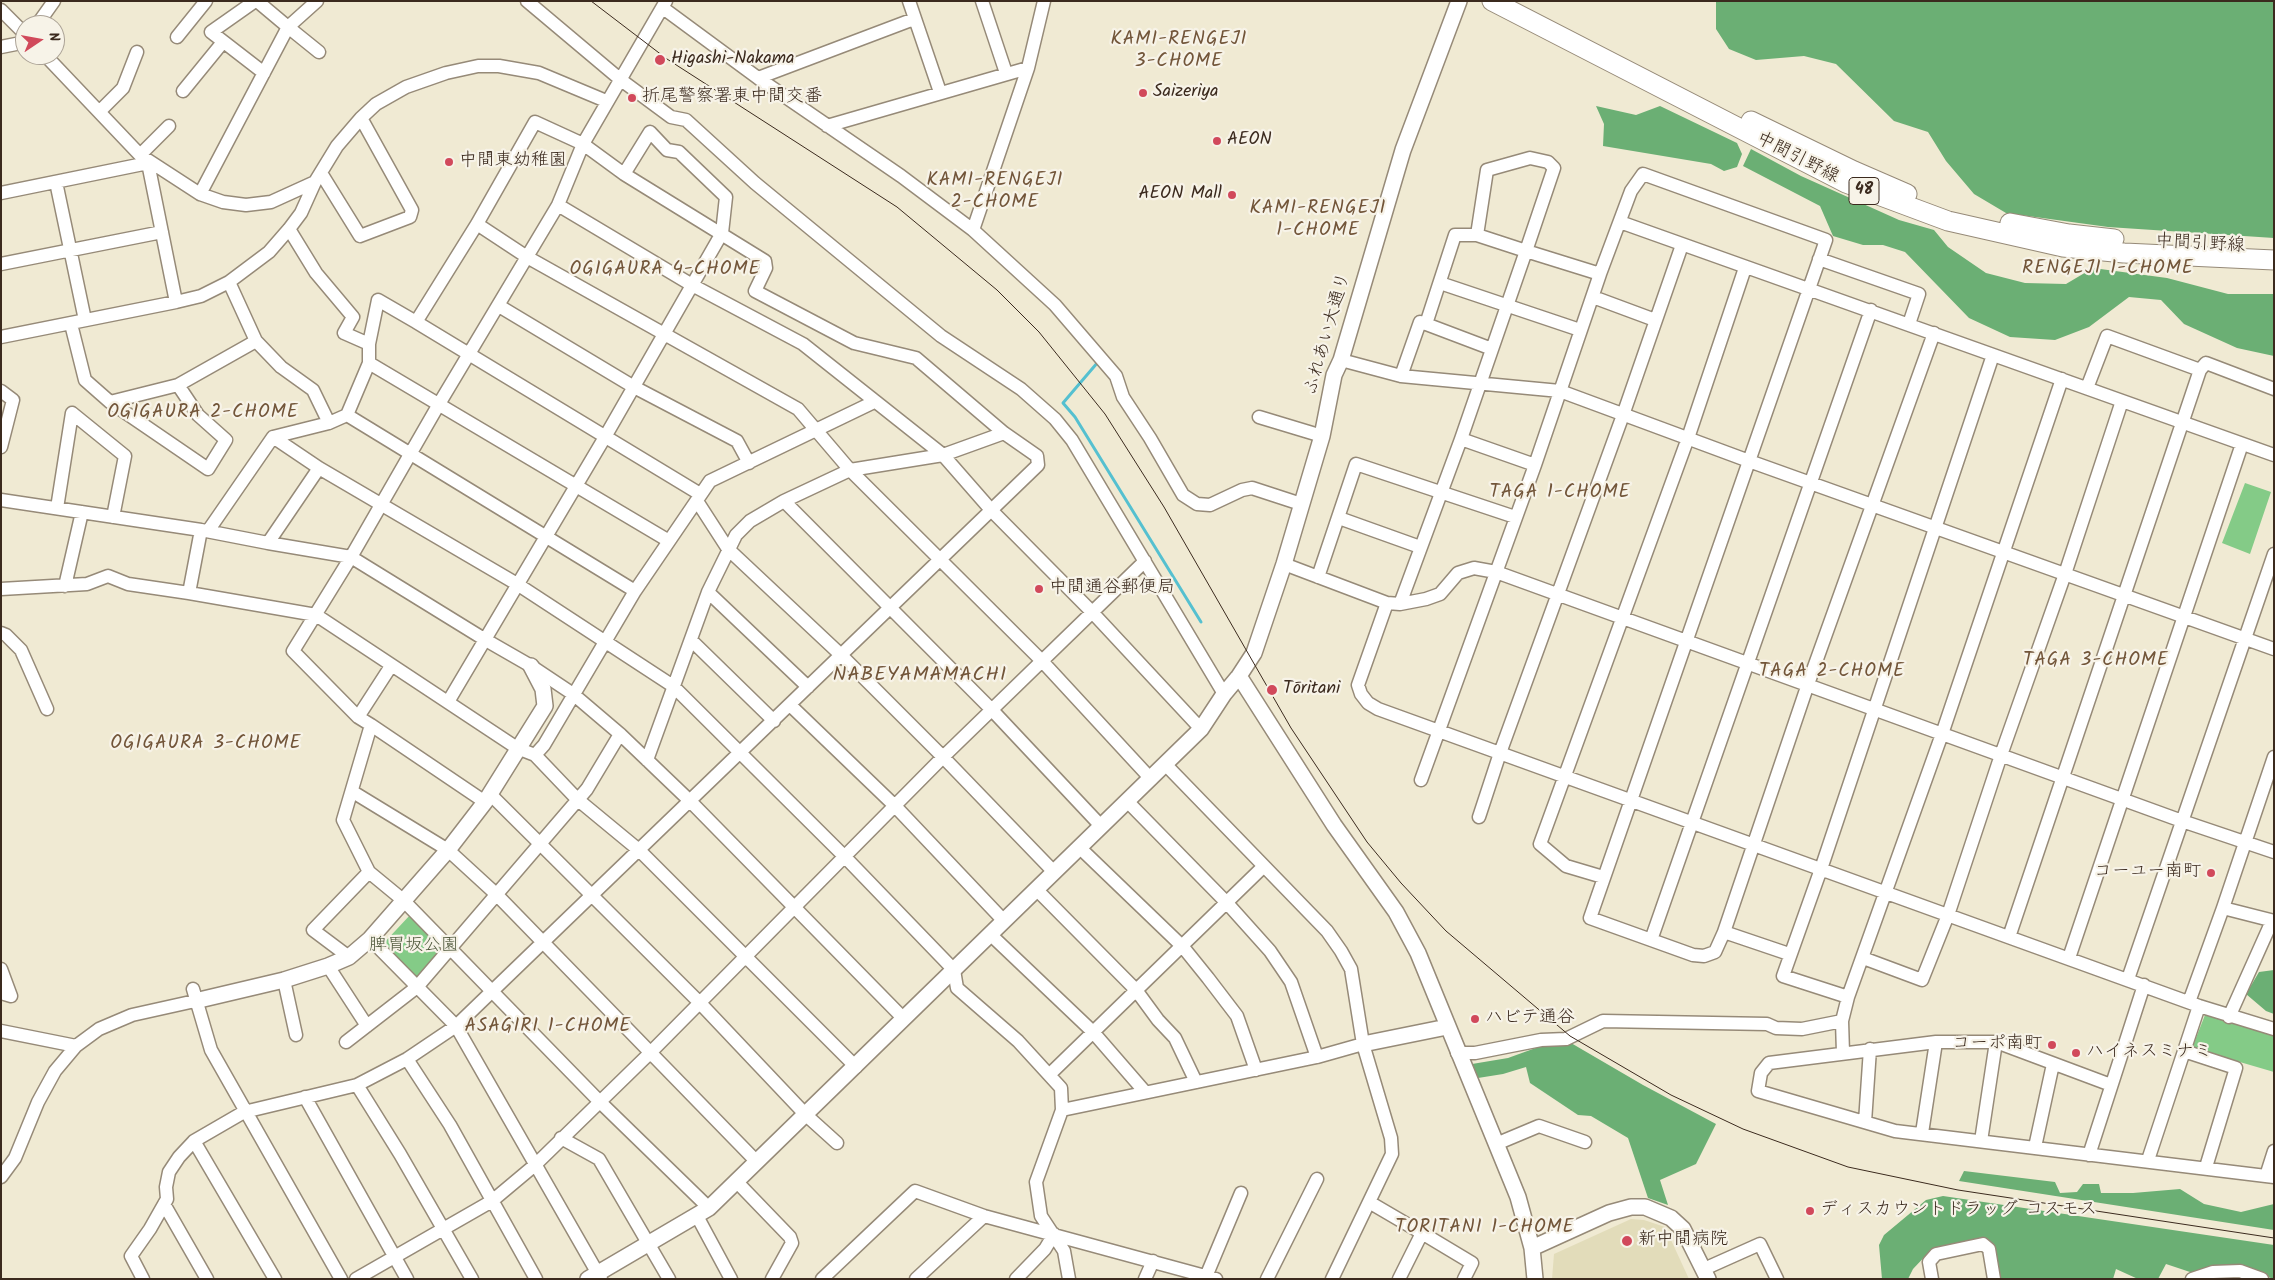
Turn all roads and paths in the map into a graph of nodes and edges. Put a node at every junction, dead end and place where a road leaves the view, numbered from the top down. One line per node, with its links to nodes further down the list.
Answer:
1 (54, 1): 14 (street)
2 (206, 1): 18 (street)
3 (256, 1): 17 (street); 19 (street)
4 (317, 1): 17 (street)
5 (527, 1): 29 (street)
6 (909, 1): 15 (street)
7 (982, 1): 27 (street)
8 (1044, 1): 25 (street)
9 (1459, 1): 86 (street, ふれあい大通り)
10 (1492, 1): 58 (main road, 中間引野線 / 48)
11 (1518, 1): 53 (main road, 中間引野線 / 48)
12 (664, 5): 28 (street); 29 (street)
13 (1, 10): 16 (street)
14 (44, 15)
15 (914, 19): 28 (street); 31 (street)
16 (15, 24)
17 (288, 27): 23 (street); 26 (street)
18 (177, 37)
19 (223, 42): 26 (street); 30 (street)
20 (15, 45): 21 (street)
21 (1, 48)
22 (137, 52): 33 (street)
23 (319, 52)
24 (54, 65): 33 (street)
25 (1028, 68): 27 (street); 48 (street)
26 (264, 73): 43 (street)
27 (1006, 73): 31 (street)
28 (758, 78): 36 (street)
29 (621, 80): 32 (street); 150 (street)
30 (183, 91)
31 (940, 92): 36 (street)
32 (606, 101): 34 (street); 37 (street)
33 (99, 112): 38 (street)
34 (361, 118): 40 (street); 40 (street)
35 (169, 126): 38 (street)
36 (827, 126): 48 (street)
37 (583, 144): 39 (street); 44 (street); 46 (street)
38 (144, 159): 41 (street); 43 (street); 49 (street)
39 (624, 174): 50 (street); 50 (street)
40 (318, 177): 43 (street); 47 (street)
41 (56, 182): 42 (street); 54 (street)
42 (1, 193)
43 (200, 194)
44 (558, 204): 56 (street); 64 (street)
45 (1620, 222): 52 (street); 57 (street); 61 (street)
46 (477, 224): 56 (street); 73 (street)
47 (289, 229): 62 (street); 82 (street)
48 (973, 230): 131 (street)
49 (162, 232): 54 (street); 67 (street)
50 (722, 233): 64 (street); 108 (street)
51 (1477, 235): 55 (street); 55 (street); 63 (street)
52 (1682, 245): 60 (street); 72 (street)
53 (2274, 248)
54 (69, 251): 59 (street); 71 (street)
55 (1526, 251): 61 (street); 68 (street)
56 (527, 256): 69 (street); 79 (street)
57 (1819, 259): 65 (street); 76 (street)
58 (2274, 260)
59 (1, 264)
60 (1745, 268): 65 (street); 112 (street)
61 (1600, 274): 66 (street)
62 (229, 282): 67 (street); 81 (street)
63 (1440, 283): 68 (street); 75 (street)
64 (692, 285): 79 (street); 100 (street)
65 (1810, 289): 70 (street); 119 (street)
66 (1593, 297): 72 (street); 77 (street)
67 (176, 302): 71 (street)
68 (1507, 305): 77 (street); 83 (street)
69 (499, 306): 84 (street); 93 (street)
70 (1871, 310): 76 (street); 124 (street)
71 (84, 320): 74 (street)
72 (1655, 320): 103 (street)
73 (416, 322): 82 (street); 84 (street)
74 (71, 324): 80 (street); 99 (street)
75 (1426, 324): 83 (street); 89 (street)
76 (1909, 324): 78 (street)
77 (1580, 330): 97 (street)
78 (1934, 333): 85 (street); 132 (street)
79 (664, 335): 93 (street); 107 (street)
80 (1, 337)
81 (256, 341): 92 (street); 105 (street)
82 (369, 344): 87 (street)
83 (1492, 349): 91 (street)
84 (469, 354): 101 (street); 111 (street)
85 (1993, 355): 90 (street); 139 (street)
86 (1341, 360): 89 (street); 109 (street, ふれあい大通り)
87 (368, 363): 101 (street); 102 (street)
88 (2200, 370): 94 (street); 95 (street); 106 (street)
89 (1401, 376): 91 (street)
90 (2062, 379): 94 (street); 146 (street)
91 (1480, 384): 97 (street); 113 (street)
92 (178, 386): 99 (street); 99 (street)
93 (634, 387): 111 (street); 120 (street)
94 (2087, 388): 98 (street)
95 (2274, 389)
96 (1, 391): 115 (street)
97 (1560, 391): 103 (street); 121 (street)
98 (2122, 401): 106 (street); 153 (street)
99 (110, 402)
100 (874, 402): 107 (street); 118 (street)
101 (439, 404): 116 (street); 125 (street)
102 (347, 415): 105 (street); 116 (street)
103 (1623, 415): 112 (street); 161 (street)
104 (1259, 417): 109 (street)
105 (329, 423): 110 (street)
106 (2184, 423): 114 (street); 162 (street)
107 (814, 431): 120 (street); 123 (street)
108 (1004, 433): 118 (street); 134 (street)
109 (1322, 436): 131 (street, ふれあい大通り)
110 (273, 437): 122 (street); 140 (street)
111 (605, 437): 125 (street); 127 (street)
112 (1688, 438): 119 (street); 167 (street)
113 (1462, 439): 121 (street); 126 (street)
114 (2242, 444): 117 (street); 168 (street)
115 (1, 447)
116 (411, 454): 130 (street); 141 (street)
117 (2274, 455)
118 (942, 456): 123 (street); 134 (street)
119 (1749, 462): 124 (street); 174 (street)
120 (748, 463): 127 (street)
121 (1536, 465): 137 (street)
122 (319, 468): 130 (street); 143 (street)
123 (850, 470): 129 (street); 149 (street)
124 (1812, 484): 132 (street); 178 (street)
125 (576, 485): 141 (street); 142 (street)
126 (1441, 491): 137 (street); 138 (street); 144 (street)
127 (698, 498): 142 (street); 145 (street)
128 (1, 500): 133 (street)
129 (784, 501): 145 (street); 164 (street)
130 (382, 503): 148 (street); 155 (street)
131 (1301, 504): 151 (street, ふれあい大通り)
132 (1872, 504): 139 (street); 182 (street)
133 (57, 508): 135 (street); 136 (street)
134 (992, 511): 149 (street); 165 (street)
135 (82, 512): 136 (street); 156 (street)
136 (113, 517): 140 (street)
137 (1515, 517): 152 (street)
138 (1339, 518): 144 (street); 154 (street)
139 (1936, 528): 146 (street); 189 (street)
140 (204, 530): 143 (street); 160 (street)
141 (546, 535): 155 (street); 158 (street)
142 (668, 541): 158 (street)
143 (268, 543): 148 (street)
144 (1420, 547): 163 (street)
145 (728, 549): 159 (street); 176 (street)
146 (2004, 553): 153 (street); 198 (street)
147 (2274, 554): 172 (street)
148 (351, 557): 166 (street); 170 (street)
149 (941, 559): 164 (street); 177 (street)
150 (1145, 561): 165 (street); 186 (street)
151 (1284, 564): 154 (street); 181 (street, ふれあい大通り)
152 (1496, 572): 161 (street); 163 (street); 196 (street)
153 (2065, 574): 162 (street); 203 (street)
154 (1318, 577): 163 (street)
155 (517, 584): 170 (street); 171 (street)
156 (65, 586): 157 (street); 160 (street)
157 (1, 589)
158 (635, 591): 171 (street)
159 (708, 592): 173 (street); 184 (street)
160 (189, 593): 166 (street)
161 (1558, 594): 167 (street); 201 (street)
162 (2124, 596): 168 (street); 208 (street)
163 (1394, 604): 196 (street)
164 (891, 607): 176 (street); 191 (street)
165 (1092, 612): 177 (street); 195 (street)
166 (316, 615): 179 (street); 192 (street)
167 (1623, 617): 174 (street); 209 (street)
168 (2184, 618): 172 (street); 214 (street)
169 (1, 633): 190 (street)
170 (484, 639): 180 (street); 187 (street)
171 (605, 639): 183 (street); 185 (street)
172 (2244, 639): 175 (street); 221 (street)
173 (691, 640): 183 (street); 193 (street)
174 (1687, 640): 178 (street); 217 (street)
175 (2274, 649)
176 (841, 655): 184 (street); 205 (street)
177 (1042, 661): 191 (street); 210 (street)
178 (1747, 662): 182 (street); 222 (street)
179 (391, 666): 187 (street); 192 (street)
180 (531, 666): 185 (street); 199 (street)
181 (1239, 676): 186 (street, ふれあい大通り); 280 (street)
182 (1808, 684): 189 (street); 226 (street)
183 (673, 686): 200 (street); 206 (street)
184 (808, 687): 188 (street)
185 (573, 694): 197 (street); 202 (street)
186 (1224, 694): 195 (street, ふれあい大通り)
187 (448, 702): 199 (street)
188 (790, 705): 193 (street); 219 (street)
189 (1875, 708): 198 (street); 233 (street)
190 (47, 709)
191 (992, 710): 205 (street); 223 (street)
192 (358, 717): 194 (street)
193 (774, 720): 200 (street)
194 (371, 725): 212 (street); 213 (street)
195 (1201, 729): 207 (street, ふれあい大通り)
196 (1438, 730): 201 (street); 211 (street)
197 (620, 734): 206 (street); 215 (street)
198 (1942, 734): 203 (street); 238 (street)
199 (517, 748): 202 (street); 213 (street)
200 (740, 753): 218 (street); 231 (street)
201 (1500, 753): 209 (street); 220 (street)
202 (535, 755): 215 (street)
203 (2001, 755): 208 (street); 245 (street)
204 (2274, 756): 225 (street)
205 (943, 757): 219 (street); 235 (street)
206 (647, 760): 218 (street)
207 (1165, 764): 210 (street, ふれあい大通り); 232 (street)
208 (2062, 776): 214 (street); 250 (street)
209 (1565, 777): 217 (street); 236 (street)
210 (1151, 779): 216 (street, ふれあい大通り)
211 (1421, 780)
212 (353, 792): 228 (street); 234 (street)
213 (488, 798): 224 (street); 228 (street)
214 (2124, 798): 221 (street); 260 (street)
215 (577, 799): 224 (street); 229 (street)
216 (1127, 801): 223 (street, ふれあい大通り); 242 (street)
217 (1630, 801): 222 (street); 236 (street)
218 (691, 802): 229 (street); 243 (street)
219 (895, 806): 231 (street); 246 (street)
220 (1479, 817)
221 (2182, 821): 225 (street); 264 (street)
222 (1692, 824): 226 (street); 252 (street)
223 (1101, 826): 227 (street, ふれあい大通り)
224 (539, 842): 239 (street); 240 (street)
225 (2245, 842): 230 (street); 244 (street)
226 (1752, 846): 233 (street); 248 (street)
227 (1080, 847): 235 (street, ふれあい大通り); 254 (street)
228 (448, 850): 239 (street); 241 (street)
229 (640, 850): 240 (street); 257 (street)
230 (2274, 852)
231 (845, 857): 243 (street); 263 (street)
232 (1264, 866): 242 (street); 288 (street)
233 (1821, 869): 238 (street); 256 (street)
234 (369, 872): 241 (street); 258 (street)
235 (1054, 872): 237 (street, ふれあい大通り)
236 (1604, 877): 252 (street)
237 (1036, 890): 246 (street, ふれあい大通り); 268 (street)
238 (1886, 892): 245 (street); 259 (street)
239 (496, 894): 253 (street); 255 (street)
240 (592, 897): 253 (street); 273 (street)
241 (403, 900): 251 (street); 255 (street)
242 (1227, 902): 254 (street); 295 (street)
243 (794, 907): 257 (street); 276 (street)
244 (2223, 908): 247 (street); 274 (street)
245 (1948, 915): 250 (street); 259 (street)
246 (1004, 921): 249 (street, ふれあい大通り)
247 (2273, 921): 275 (street)
248 (1724, 932): 252 (street); 256 (street)
249 (991, 935): 263 (street, ふれあい大通り); 283 (street)
250 (2009, 938): 260 (street)
251 (370, 939): 258 (street); 267 (street)
252 (1651, 940)
253 (544, 944): 269 (street); 294 (street)
254 (1183, 947): 268 (street); 299 (street)
255 (450, 949): 267 (street); 269 (street)
256 (1789, 954): 272 (street)
257 (746, 955): 273 (street); 298 (street)
258 (349, 957): 261 (street)
259 (1863, 958): 272 (street)
260 (2069, 958): 264 (street)
261 (328, 966): 265 (street); 278 (street)
262 (1, 969): 270 (street)
263 (954, 970): 276 (street, ふれあい大通り); 300 (street)
264 (2128, 979): 266 (street)
265 (284, 980): 271 (street); 284 (street)
266 (2144, 985): 274 (street); 303 (street)
267 (417, 987): 278 (street); 279 (street)
268 (1136, 990): 283 (street); 301 (street)
269 (493, 992): 279 (street); 306 (street)
270 (1, 993)
271 (194, 995): 289 (street); 308 (street)
272 (1848, 997): 277 (street)
273 (699, 1002): 294 (street); 309 (street)
274 (2194, 1004): 275 (street); 291 (street)
275 (2229, 1017): 281 (street)
276 (904, 1019): 298 (street, ふれあい大通り)
277 (1842, 1021): 292 (street); 293 (street)
278 (367, 1026): 285 (street)
279 (456, 1026): 296 (street); 323 (street)
280 (1447, 1027): 288 (street); 292 (street)
281 (2274, 1029)
282 (1, 1031): 289 (street)
283 (1093, 1032): 300 (street); 304 (street)
284 (296, 1035)
285 (346, 1042)
286 (1936, 1042): 287 (street); 290 (street); 311 (street)
287 (1996, 1042): 297 (street); 314 (street)
288 (1363, 1044): 295 (street); 331 (street)
289 (76, 1046): 326 (street)
290 (1870, 1049): 293 (street); 310 (street)
291 (2184, 1051): 321 (street); 324 (street)
292 (1457, 1052): 317 (street)
293 (1843, 1052): 310 (street)
294 (650, 1053): 306 (street); 322 (street)
295 (1317, 1057): 299 (street)
296 (407, 1059): 302 (street); 330 (street)
297 (2053, 1064): 303 (street); 318 (street)
298 (856, 1067): 309 (street, ふれあい大通り)
299 (1256, 1070): 301 (street)
300 (1050, 1074): 307 (street)
301 (1196, 1082): 304 (street)
302 (357, 1085): 305 (street); 335 (street)
303 (2111, 1085): 320 (street)
304 (1145, 1092): 307 (street)
305 (305, 1097): 308 (street); 340 (street)
306 (600, 1102): 312 (street); 333 (street)
307 (1062, 1110): 337 (street)
308 (244, 1112): 313 (street); 348 (street)
309 (806, 1115): 316 (street); 322 (street, ふれあい大通り)
310 (1865, 1122): 311 (street)
311 (1922, 1133): 314 (street)
312 (561, 1138): 323 (street); 338 (street)
313 (194, 1141): 332 (street); 347 (street)
314 (1981, 1141): 318 (street)
315 (1585, 1142): 317 (street)
316 (837, 1143)
317 (1496, 1144): 339 (street)
318 (2035, 1147): 320 (street)
319 (2274, 1151): 325 (street)
320 (2089, 1155): 321 (street)
321 (2148, 1160): 324 (street)
322 (756, 1161): 328 (street, ふれあい大通り)
323 (535, 1165): 330 (street); 343 (street)
324 (2206, 1167): 325 (street)
325 (2270, 1176)
326 (1, 1177)
327 (1317, 1179): 361 (street)
328 (736, 1181): 333 (street, ふれあい大通り); 355 (street)
329 (1241, 1193): 344 (street)
330 (492, 1201): 335 (street); 352 (street)
331 (1369, 1202): 336 (street); 362 (street)
332 (164, 1204): 345 (street); 346 (street)
333 (703, 1212): 338 (street, ふれあい大通り); 354 (street)
334 (984, 1216): 337 (street); 356 (street); 357 (street)
335 (443, 1229): 340 (street); 351 (street)
336 (1422, 1233): 363 (street); 364 (street)
337 (1054, 1234): 341 (street); 358 (street); 359 (street)
338 (650, 1244): 343 (street, ふれあい大通り); 353 (street)
339 (1532, 1248): 342 (street); 365 (street)
340 (394, 1257): 349 (street); 350 (street)
341 (1153, 1261): 344 (street); 360 (street)
342 (1706, 1274): 366 (street)
343 (596, 1277)
344 (1209, 1278)
345 (143, 1279)
346 (207, 1279)
347 (275, 1279)
348 (341, 1279)
349 (356, 1279)
350 (407, 1279)
351 (472, 1279)
352 (536, 1279)
353 (669, 1279)
354 (731, 1279)
355 (772, 1279)
356 (822, 1279)
357 (916, 1279)
358 (1016, 1279)
359 (1069, 1279)
360 (1145, 1279)
361 (1267, 1279)
362 (1332, 1279)
363 (1399, 1279)
364 (1464, 1279)
365 (1535, 1279)
366 (1777, 1279)
367 (1932, 1279): 368 (street)
368 (1994, 1279)
369 (2192, 1279): 370 (street)
370 (2262, 1279)

